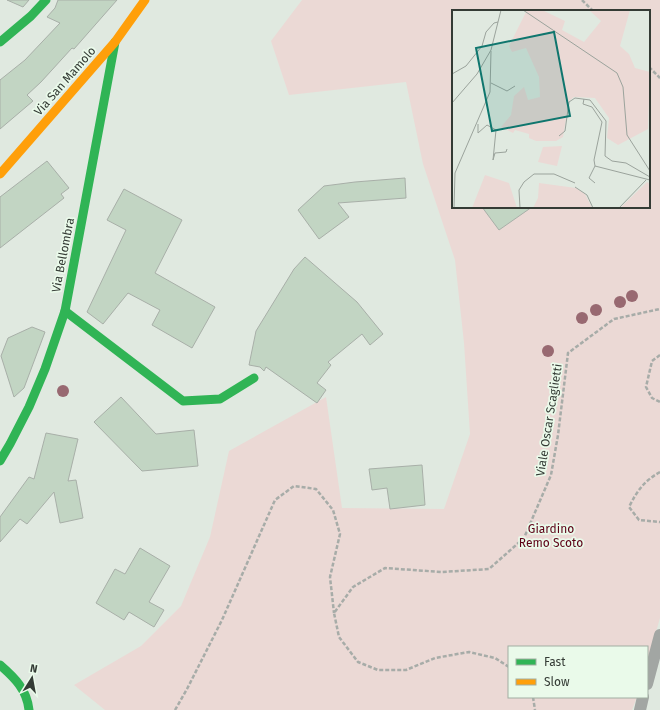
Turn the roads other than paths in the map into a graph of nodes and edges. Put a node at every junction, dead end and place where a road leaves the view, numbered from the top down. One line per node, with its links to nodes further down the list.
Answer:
1 (46, 0): 3 (street)
2 (145, 0): 4 (street, Via San Mamolo)
3 (0, 42)
4 (115, 42): 5 (street, Via San Mamolo); 6 (street, Via Bellombra)
5 (0, 174)
6 (64, 311): 7 (street); 8 (street, Via Bellombra)
7 (254, 378)
8 (0, 461)
9 (660, 635): 11 (lane)
10 (0, 664): 13 (street)
11 (648, 680)
12 (644, 698): 14 (lane)
13 (29, 710)
14 (640, 710)

